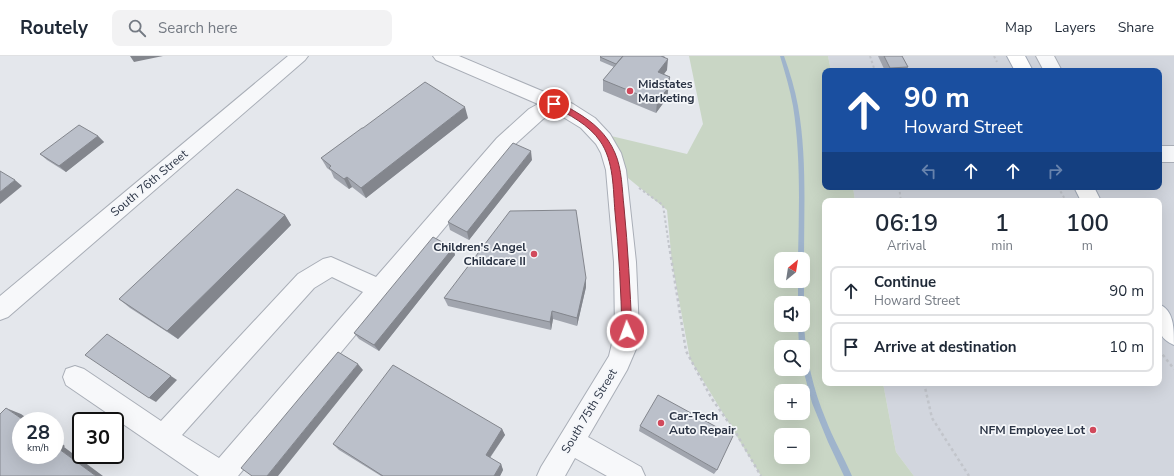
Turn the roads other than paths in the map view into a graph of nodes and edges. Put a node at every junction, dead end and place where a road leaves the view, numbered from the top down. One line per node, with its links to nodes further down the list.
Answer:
1 (299, 56): 11 (street, South 76th Street)
2 (442, 56): 7 (street, South 75th Street)
3 (1016, 56): 5 (main road)
4 (1045, 56): 6 (street)
5 (1022, 68)
6 (1051, 68)
7 (554, 104): 10 (street); 16 (street, South 75th Street)
8 (1162, 154): 9 (street)
9 (1174, 154)
10 (379, 289): 15 (street); 17 (street)
11 (0, 310)
12 (1162, 318): 13 (main road)
13 (1174, 334)
14 (75, 377): 15 (street)
15 (162, 437): 17 (street)
16 (571, 441): 18 (street, South 75th Street); 19 (street)
17 (221, 476)
18 (550, 476)
19 (632, 476)

